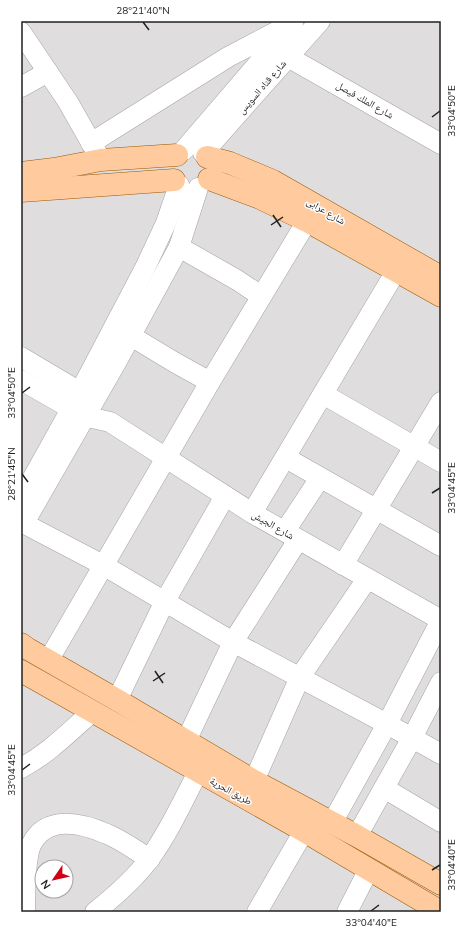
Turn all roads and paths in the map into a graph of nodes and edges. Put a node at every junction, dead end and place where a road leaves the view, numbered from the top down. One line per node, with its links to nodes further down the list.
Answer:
1 (320, 21): 4 (street, شارع قناه السويس)
2 (294, 22): 8 (street); 9 (street, شارع قناه السويس)
3 (21, 32): 5 (street)
4 (288, 57): 7 (street, شارع الملك فيصل); 9 (street, شارع قناه السويس)
5 (48, 72): 6 (street); 8 (street)
6 (21, 87)
7 (441, 144)
8 (96, 152): 9 (main road, شارع عرابى); 10 (main road, شارع عرابى)
9 (192, 154): 11 (main road); 11 (main road); 16 (main road, شارع عرابى)
10 (21, 173)
11 (190, 183): 12 (main road, شارع عرابى); 13 (main road, شارع عرابى); 14 (street); 25 (street)
12 (21, 191)
13 (307, 221): 15 (main road, شارع عرابى); 17 (street)
14 (179, 247): 17 (street); 19 (street)
15 (396, 271): 18 (main road, شارع عرابى); 23 (street)
16 (441, 277)
17 (261, 296): 22 (street)
18 (441, 296)
19 (131, 336): 22 (street); 25 (street)
20 (21, 356): 25 (street, شارع الجيش)
21 (21, 380): 25 (street, شارع الجيش)
22 (210, 382): 27 (street)
23 (323, 394): 26 (street); 28 (street)
24 (441, 402): 26 (street)
25 (82, 404): 27 (street, شارع الجيش); 32 (street); 35 (street)
26 (415, 446): 29 (street); 33 (street)
27 (166, 458): 31 (street, شارع الجيش); 38 (street)
28 (286, 458): 30 (street); 34 (street)
29 (441, 462)
30 (320, 478): 33 (street); 36 (street)
31 (225, 496): 34 (street, شارع الجيش); 41 (street)
32 (21, 498)
33 (377, 510): 37 (street); 39 (street)
34 (252, 513): 36 (street, شارع الجيش)
35 (22, 522): 38 (street)
36 (292, 535): 39 (street, شارع الجيش); 43 (street)
37 (441, 546)
38 (103, 565): 41 (street); 45 (street)
39 (343, 565): 40 (street, شارع الجيش)
40 (368, 579): 42 (street, شارع الجيش); 47 (street)
41 (165, 601): 43 (street); 49 (street)
42 (440, 616): 51 (street)
43 (233, 642): 47 (street); 53 (street)
44 (21, 644): 45 (main road, طريق الحرية)
45 (48, 660): 49 (main road, طريق الحرية)
46 (21, 671): 50 (main road, طريق الحرية)
47 (300, 677): 51 (street); 57 (street)
48 (441, 682): 52 (street)
49 (117, 700): 53 (main road, طريق الحرية)
50 (92, 712): 55 (street); 56 (main road, طريق الحرية)
51 (387, 724): 52 (street); 60 (street)
52 (412, 738): 54 (street); 58 (street)
53 (186, 741): 57 (main road, طريق الحرية)
54 (441, 754)
55 (21, 768)
56 (198, 772): 61 (main road, طريق الحرية); 63 (street)
57 (254, 781): 60 (main road, طريق الحرية)
58 (384, 788): 59 (street); 62 (street)
59 (441, 822)
60 (332, 823): 62 (main road, طريق الحرية)
61 (304, 831): 64 (main road, طريق الحرية); 68 (street)
62 (357, 836): 65 (main road, طريق الحرية)
63 (150, 859): 66 (street); 67 (street)
64 (369, 869): 69 (street); 70 (main road, طريق الحرية)
65 (441, 884)
66 (25, 912)
67 (95, 912)
68 (257, 912)
69 (346, 912)
70 (441, 912)

